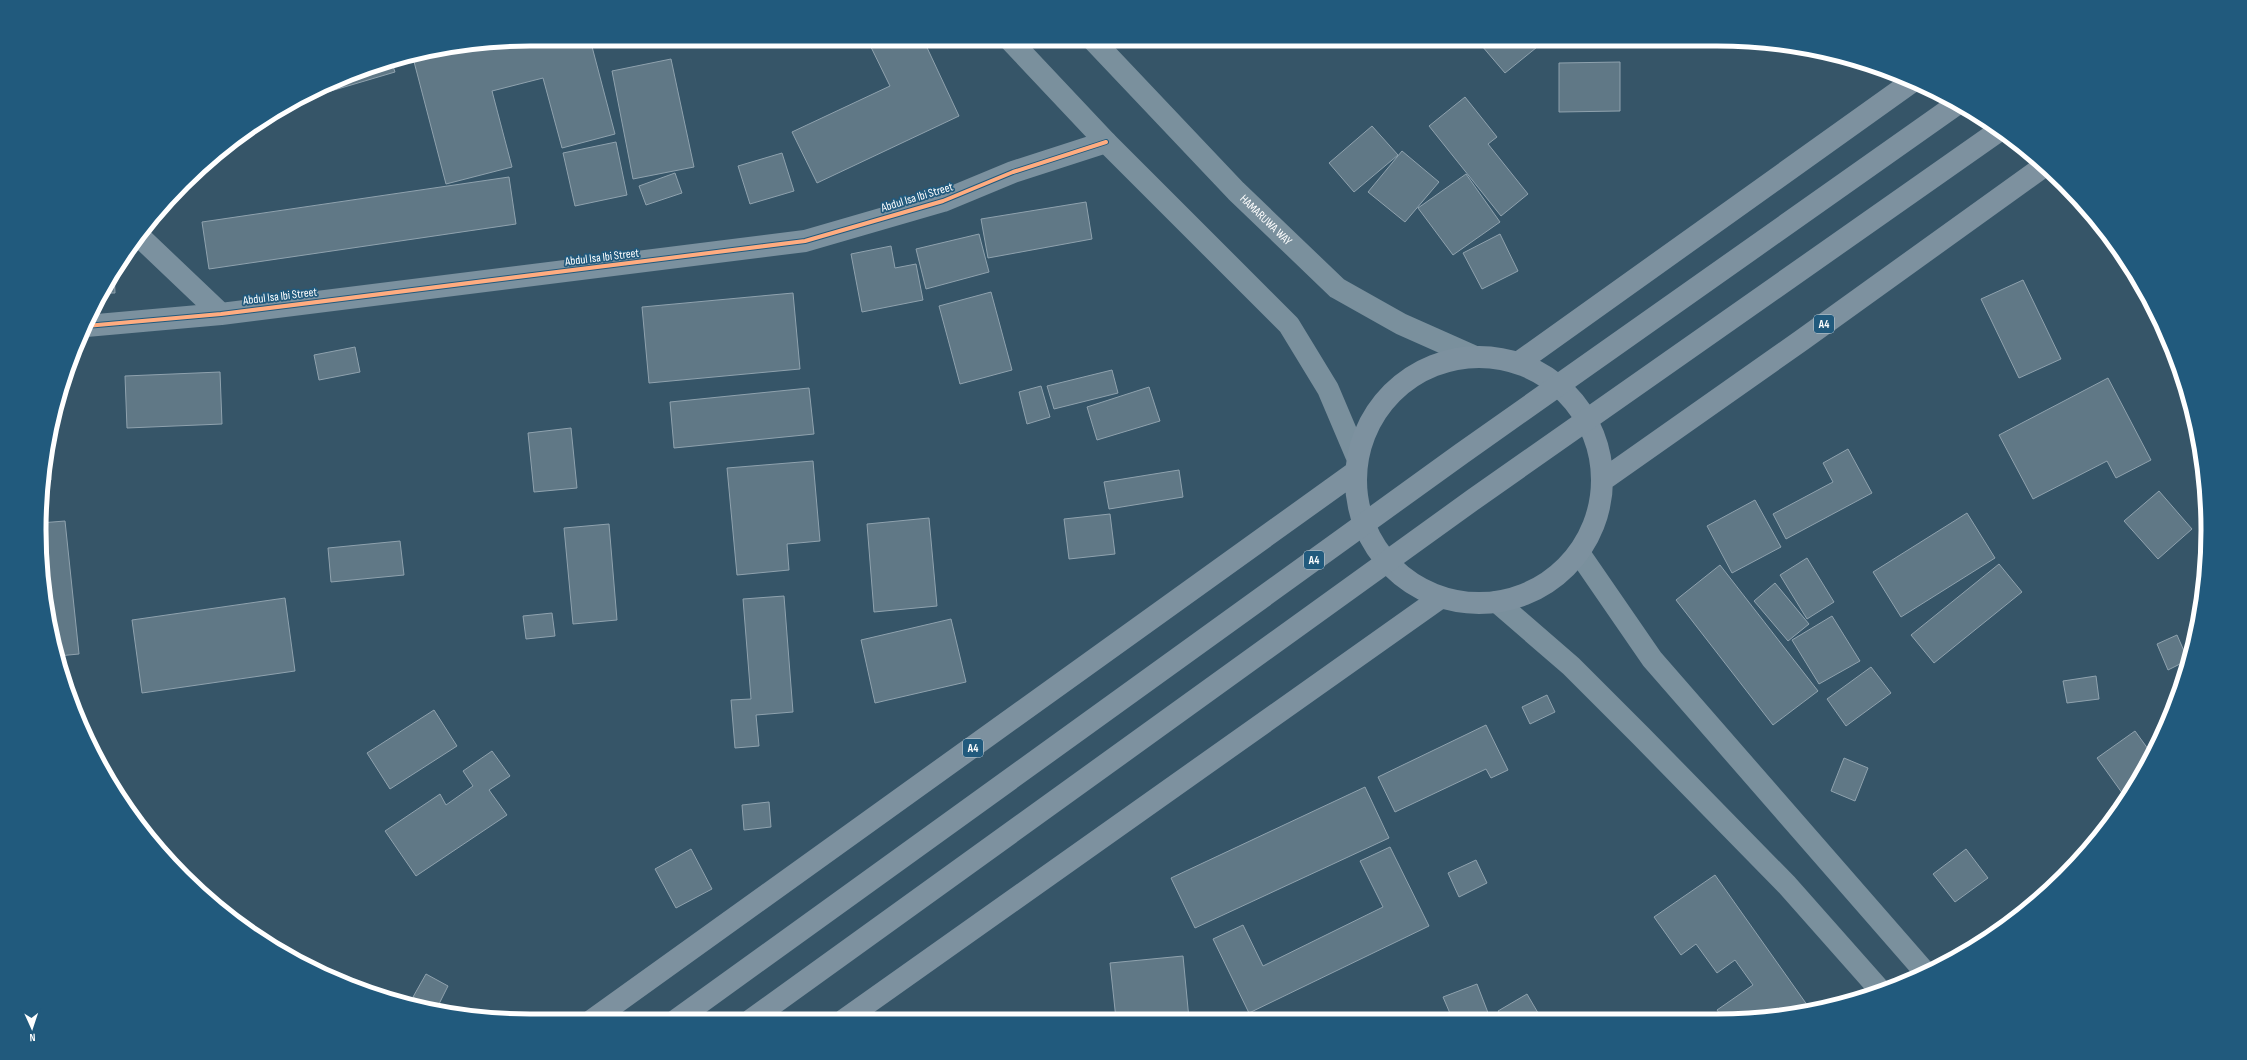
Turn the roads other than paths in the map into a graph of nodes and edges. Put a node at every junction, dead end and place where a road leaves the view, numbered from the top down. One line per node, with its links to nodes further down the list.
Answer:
1 (1016, 46): 6 (main road)
2 (1099, 46): 11 (main road, HAMARUWA WAY)
3 (1906, 85): 12 (highway)
4 (1952, 107): 21 (highway, A4, bridge)
5 (1994, 134): 22 (highway, bridge)
6 (1106, 142): 9 (street, Abdul Isa Ibi Street); 13 (main road)
7 (2039, 169): 14 (highway, A4)
8 (143, 240): 9 (street)
9 (221, 314): 10 (street, Abdul Isa Ibi Street)
10 (92, 325)
11 (1473, 356): 12 (highway); 13 (highway)
12 (1518, 362): 14 (highway)
13 (1355, 464): 16 (highway); 20 (highway, A4)
14 (1603, 480): 15 (highway)
15 (1579, 554): 17 (highway); 18 (main road)
16 (1440, 598): 17 (highway); 23 (highway)
17 (1497, 602): 19 (main road)
18 (1922, 968)
19 (1877, 987)
20 (601, 1014)
21 (683, 1014)
22 (759, 1014)
23 (852, 1014)

